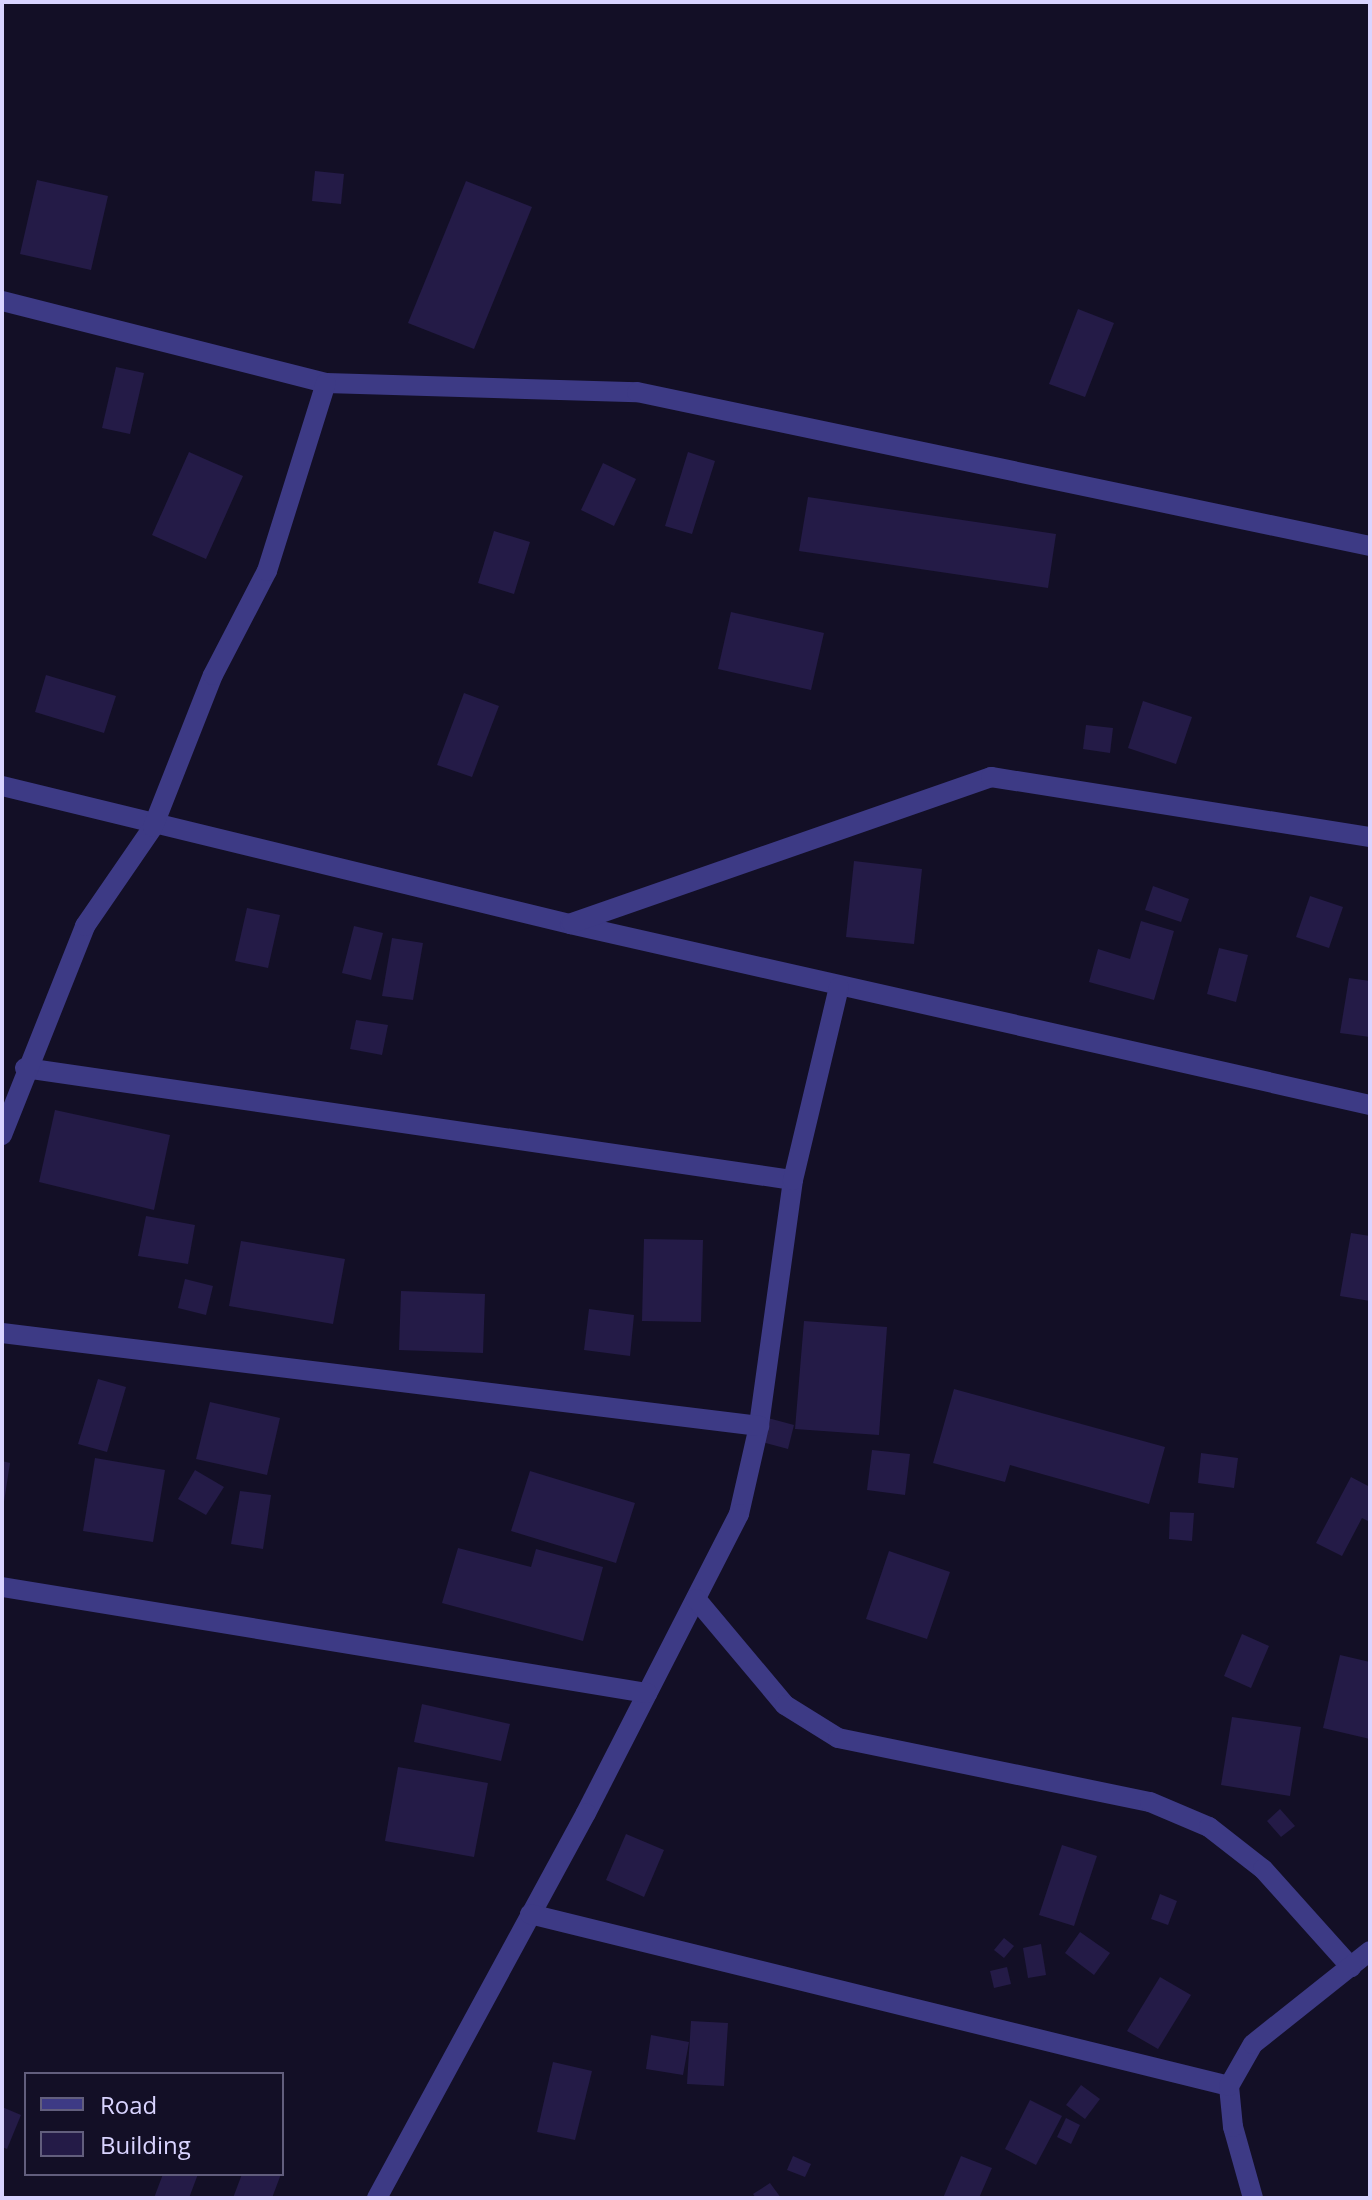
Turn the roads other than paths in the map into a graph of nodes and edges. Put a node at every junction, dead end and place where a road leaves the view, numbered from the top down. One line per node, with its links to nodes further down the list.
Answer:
1 (2, 301): 2 (street)
2 (326, 383): 3 (street); 5 (street)
3 (1370, 546)
4 (2, 786): 5 (street)
5 (153, 827): 7 (street); 9 (street)
6 (1370, 837): 7 (street)
7 (570, 924): 8 (street)
8 (839, 987): 10 (street); 12 (street)
9 (25, 1068): 11 (street); 12 (street)
10 (1370, 1105)
11 (2, 1135)
12 (793, 1180): 14 (street)
13 (2, 1333): 14 (street)
14 (759, 1426): 16 (street)
15 (2, 1587): 17 (street)
16 (696, 1599): 17 (street); 20 (street)
17 (647, 1693): 18 (street)
18 (530, 1914): 21 (street); 22 (street)
19 (1370, 1951): 20 (street)
20 (1351, 1967): 21 (street)
21 (1229, 2086): 23 (street)
22 (377, 2198)
23 (1253, 2198)

